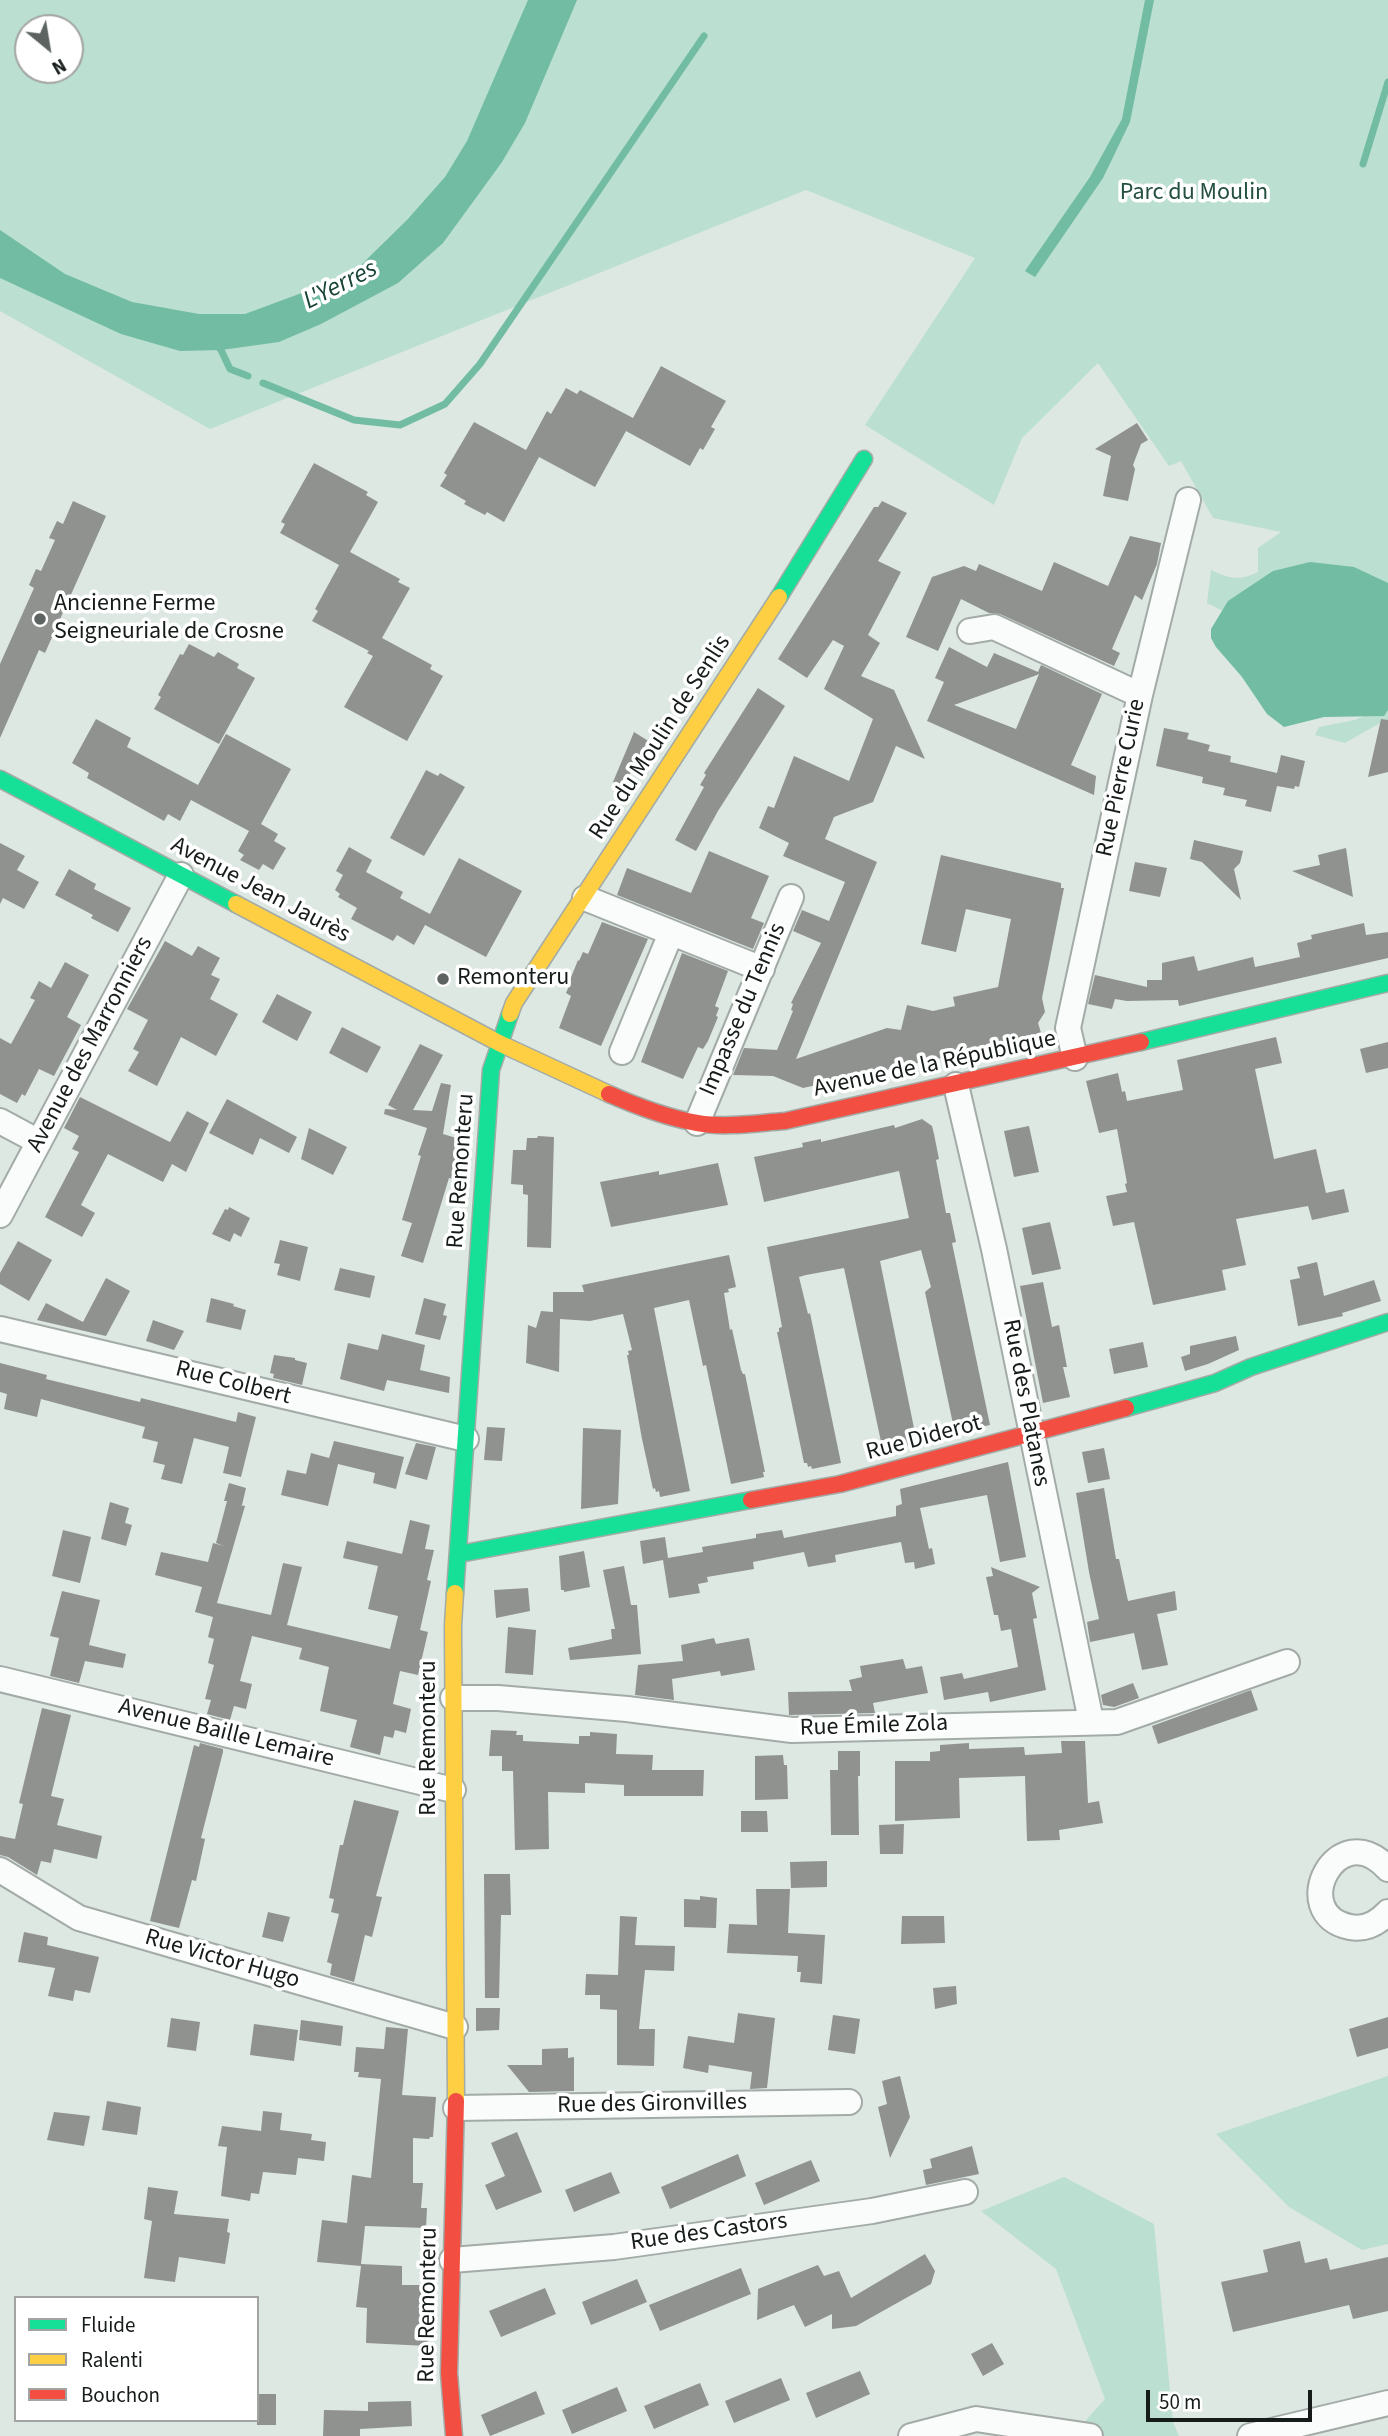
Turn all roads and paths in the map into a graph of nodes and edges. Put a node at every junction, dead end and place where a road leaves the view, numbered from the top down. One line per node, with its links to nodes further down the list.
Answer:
1 (864, 459): 8 (street, Rue du Moulin de Senlis)
2 (1188, 500): 4 (street, Rue Pierre Curie)
3 (970, 631): 4 (street)
4 (1140, 695): 14 (street, Rue Pierre Curie)
5 (0, 779): 6 (street, Avenue Jean Jaurès)
6 (181, 875): 12 (street, Avenue Jean Jaurès); 18 (street, Avenue des Marronniers)
7 (791, 897): 10 (street, Impasse du Tennis)
8 (585, 898): 9 (street); 12 (street, Rue du Moulin de Senlis)
9 (671, 933): 10 (street); 13 (street)
10 (762, 969): 17 (street, Impasse du Tennis)
11 (1388, 983): 14 (street, Avenue de la République)
12 (499, 1043): 17 (street, Avenue de la République); 23 (street, Rue Remonteru)
13 (622, 1052)
14 (1075, 1058): 15 (street, Avenue de la République)
15 (956, 1085): 17 (street, Avenue de la République); 22 (street, Rue des Platanes)
16 (0, 1121): 18 (street)
17 (697, 1123)
18 (39, 1142): 19 (street, Avenue des Marronniers)
19 (0, 1214)
20 (1388, 1322): 22 (street, Rue Diderot)
21 (0, 1329): 23 (street, Rue Colbert)
22 (1031, 1435): 24 (street, Rue Diderot); 28 (street, Rue des Platanes)
23 (466, 1439): 24 (street, Rue Remonteru)
24 (459, 1554): 27 (street, Rue Remonteru)
25 (1287, 1662): 28 (street, Rue Émile Zola)
26 (0, 1679): 29 (street, Avenue Baille Lemaire)
27 (453, 1698): 28 (street, Rue Émile Zola); 29 (street, Rue Remonteru)
28 (1091, 1721)
29 (453, 1790): 33 (street, Rue Remonteru)
30 (1385, 1860): 32 (street)
31 (0, 1870): 33 (street, Rue Victor Hugo)
32 (1388, 1912)
33 (455, 2027): 35 (street, Rue Remonteru)
34 (849, 2102): 35 (street, Rue des Gironvilles)
35 (456, 2108): 37 (street, Rue Remonteru)
36 (965, 2192): 37 (street, Rue des Castors)
37 (452, 2260): 39 (street, Rue Remonteru)
38 (1388, 2403): 42 (street)
39 (454, 2436)
40 (911, 2436): 41 (street)
41 (1090, 2436)
42 (1250, 2436)

